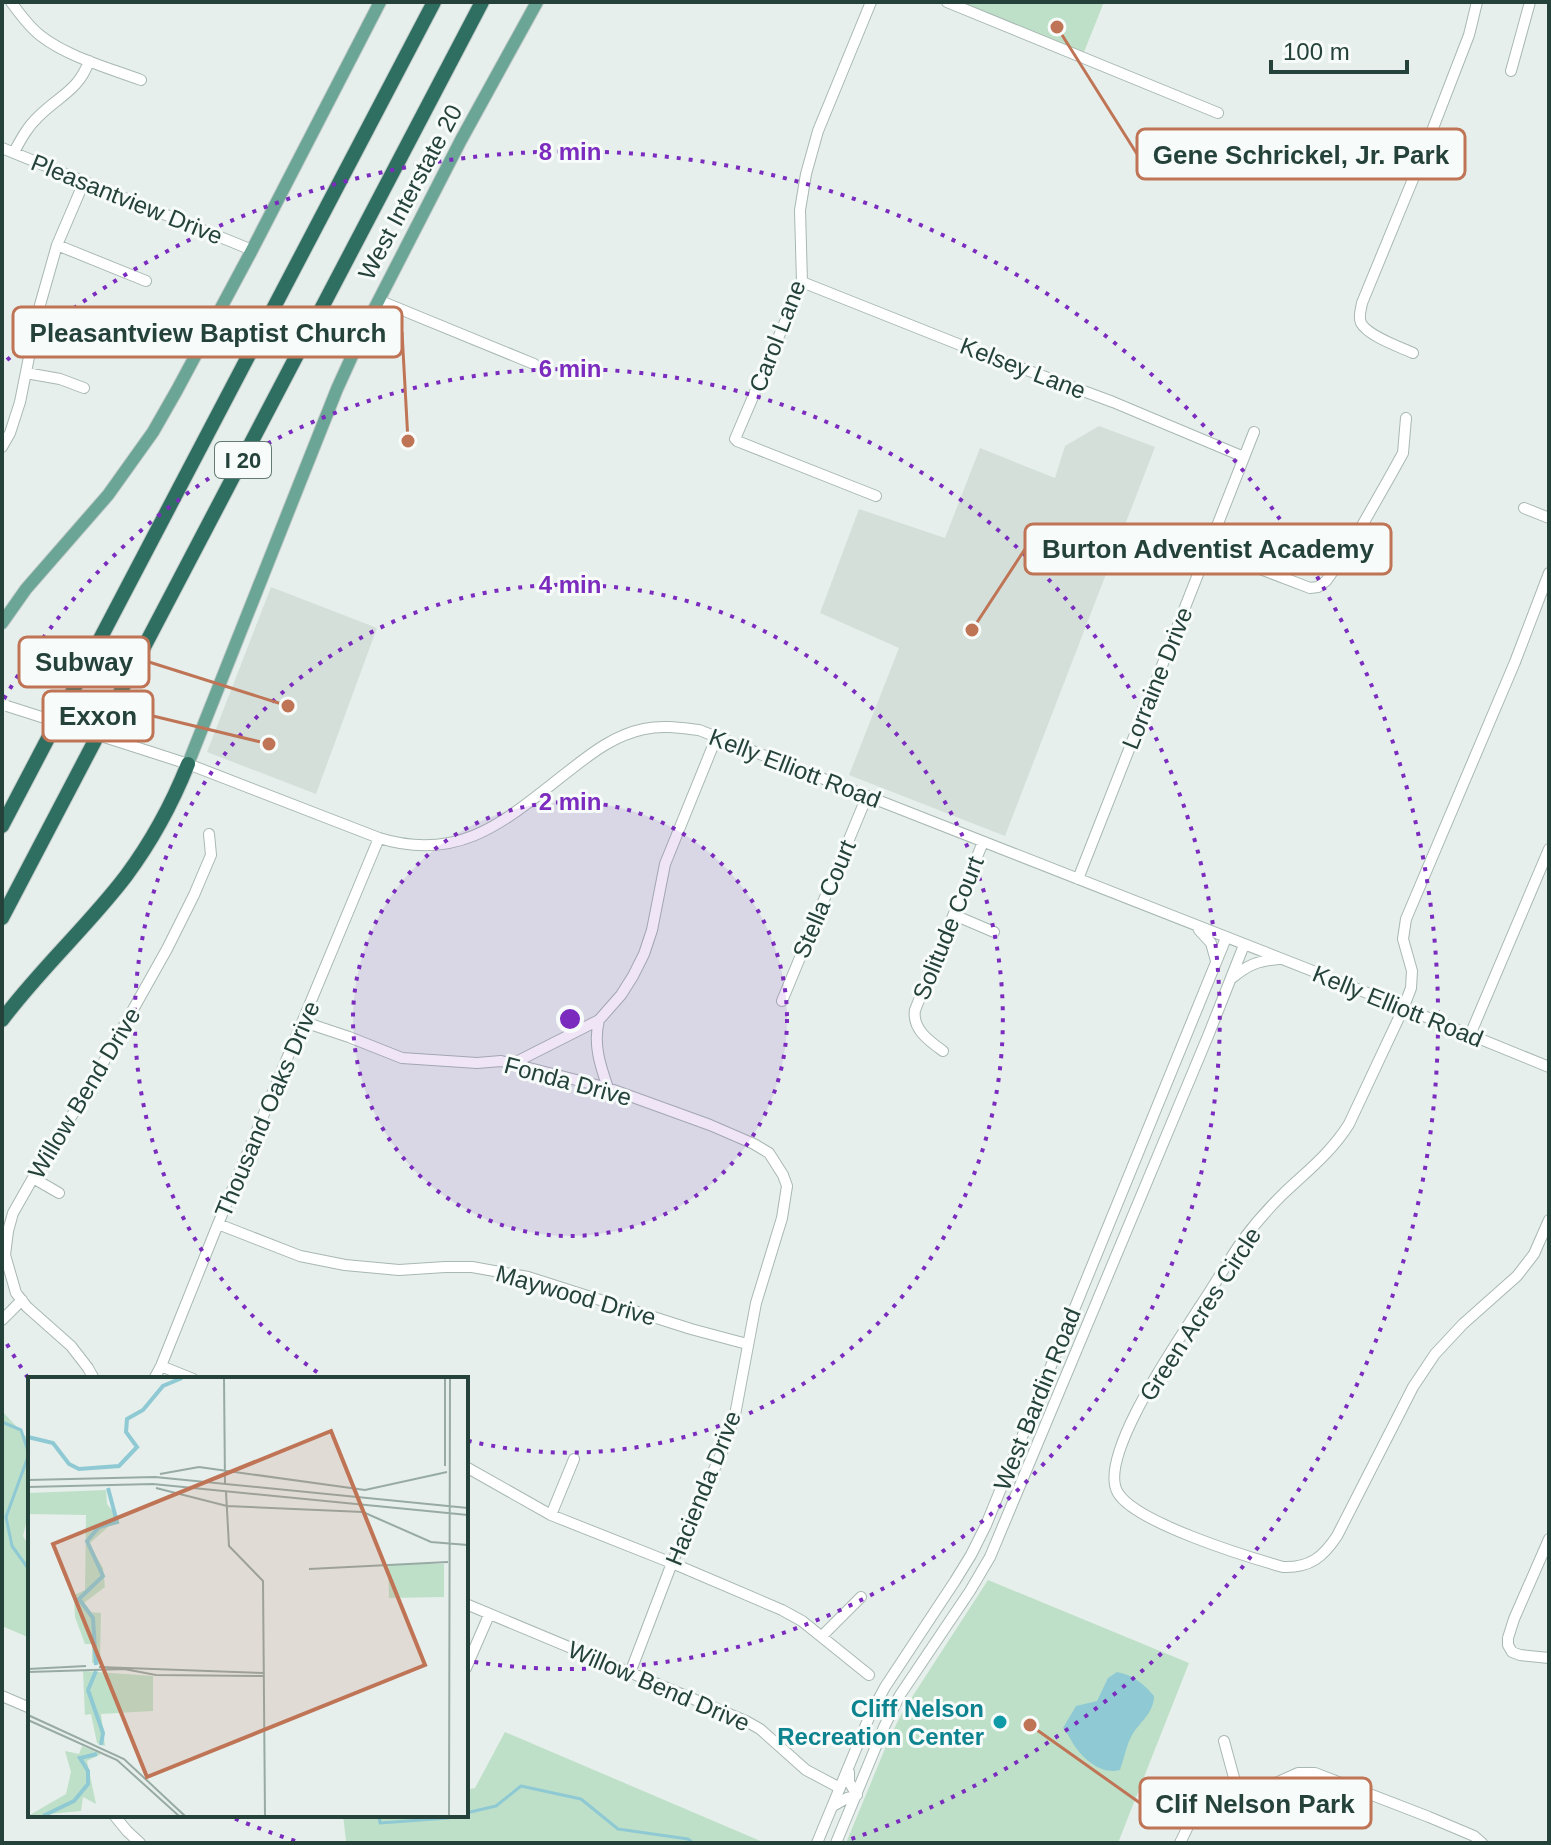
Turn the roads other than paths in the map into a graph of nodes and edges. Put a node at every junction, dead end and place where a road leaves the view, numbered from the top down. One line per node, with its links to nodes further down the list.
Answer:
1 (11, 2): 10 (street); 11 (street)
2 (380, 2): 19 (main road)
3 (434, 2): 41 (highway, I 20)
4 (482, 2): 48 (highway, I 20)
5 (537, 2): 22 (main road, West Interstate 20)
6 (871, 2): 21 (street, Carol Lane)
7 (947, 2): 14 (street)
8 (1477, 2): 23 (street)
9 (1530, 2): 12 (street)
10 (2, 7)
11 (89, 61): 13 (street); 16 (street)
12 (1511, 71)
13 (141, 80)
14 (1218, 113)
15 (2, 148): 16 (street, Pleasantview Drive)
16 (14, 152): 17 (street, Pleasantview Drive)
17 (84, 182): 18 (street); 19 (street, Pleasantview Drive)
18 (57, 245): 20 (street); 25 (street)
19 (252, 250): 36 (main road)
20 (146, 281)
21 (802, 282): 30 (street, Kelsey Lane); 31 (street, Carol Lane)
22 (378, 300): 24 (street); 39 (main road, West Interstate 20)
23 (1413, 353)
24 (534, 364)
25 (26, 373): 26 (street); 29 (street)
26 (84, 388)
27 (1406, 418): 34 (street)
28 (1254, 432): 30 (street, Lorraine Drive)
29 (2, 447)
30 (1244, 457): 34 (street, Lorraine Drive)
31 (876, 496)
32 (1524, 508): 33 (street)
33 (1549, 518)
34 (1208, 549): 46 (street, Lorraine Drive)
35 (1549, 573): 57 (street, Green Acres Circle)
36 (2, 623)
37 (4, 705): 39 (street, Kelly Elliott Road, bridge)
38 (717, 736): 40 (street, Kelly Elliott Road); 43 (street, Kelly Elliott Road); 59 (street)
39 (188, 764): 43 (street, Kelly Elliott Road); 58 (highway)
40 (867, 796): 44 (street, Kelly Elliott Road); 56 (street, Stella Court)
41 (2, 826)
42 (209, 834): 67 (street, Willow Bend Drive)
43 (379, 838): 60 (street, Thousand Oaks Drive)
44 (983, 842): 46 (street, Kelly Elliott Road); 47 (street, Solitude Court)
45 (1549, 849): 61 (street)
46 (1078, 879): 49 (street, Kelly Elliott Road)
47 (954, 915): 50 (street); 62 (street, Solitude Court)
48 (2, 918)
49 (1195, 926): 51 (street, Kelly Elliott Road); 54 (street)
50 (994, 932)
51 (1226, 938): 52 (street, Kelly Elliott Road); 54 (street, West Bardin Road)
52 (1244, 945): 53 (street, Kelly Elliott Road); 55 (street, West Bardin Road)
53 (1281, 959): 55 (street); 57 (street, Kelly Elliott Road)
54 (1217, 962): 83 (street, West Bardin Road)
55 (1231, 979): 84 (street, West Bardin Road)
56 (782, 1001)
57 (1403, 1009): 61 (street, Kelly Elliott Road); 69 (street, Green Acres Circle)
58 (2, 1020)
59 (599, 1020): 63 (street); 65 (street)
60 (304, 1022): 63 (street, Fonda Drive); 70 (street, Thousand Oaks Drive)
61 (1470, 1035): 64 (street, Kelly Elliott Road)
62 (943, 1051)
63 (512, 1064): 65 (street, Fonda Drive)
64 (1549, 1067)
65 (608, 1088): 66 (street, Fonda Drive)
66 (775, 1162): 73 (street, Hacienda Drive)
67 (33, 1178): 68 (street); 71 (street, Willow Bend Drive)
68 (59, 1193)
69 (1549, 1220)
70 (218, 1224): 73 (street, Maywood Drive); 74 (street, Thousand Oaks Drive)
71 (22, 1300): 72 (street); 75 (street, Willow Bend Drive)
72 (2, 1320)
73 (747, 1344): 82 (street, Hacienda Drive)
74 (161, 1366): 76 (street, Thousand Oaks Drive); 77 (street)
75 (93, 1377)
76 (155, 1377)
77 (188, 1377)
78 (574, 1459): 80 (street)
79 (468, 1468): 80 (street)
80 (551, 1515): 82 (street)
81 (1549, 1539): 89 (street)
82 (672, 1563): 88 (street); 91 (street, Hacienda Drive)
83 (955, 1581): 84 (street); 96 (street, West Bardin Road)
84 (970, 1591): 98 (street, West Bardin Road)
85 (861, 1597): 88 (street)
86 (468, 1605): 87 (street, Willow Bend Drive)
87 (489, 1615): 90 (street); 91 (street, Willow Bend Drive)
88 (822, 1636): 92 (street)
89 (1549, 1658)
90 (468, 1663)
91 (630, 1673): 97 (street, Willow Bend Drive)
92 (869, 1675)
93 (2, 1696): 94 (street)
94 (28, 1707)
95 (1224, 1741): 99 (street)
96 (849, 1766): 97 (street, West Bardin Road); 98 (street)
97 (840, 1788): 100 (street, West Bardin Road)
98 (857, 1795): 100 (street); 104 (street, West Bardin Road)
99 (1239, 1796): 105 (street); 106 (street)
100 (832, 1807): 103 (street, West Bardin Road)
101 (116, 1817): 102 (street)
102 (140, 1843)
103 (817, 1843)
104 (836, 1843)
105 (1180, 1843)
106 (1482, 1843)

